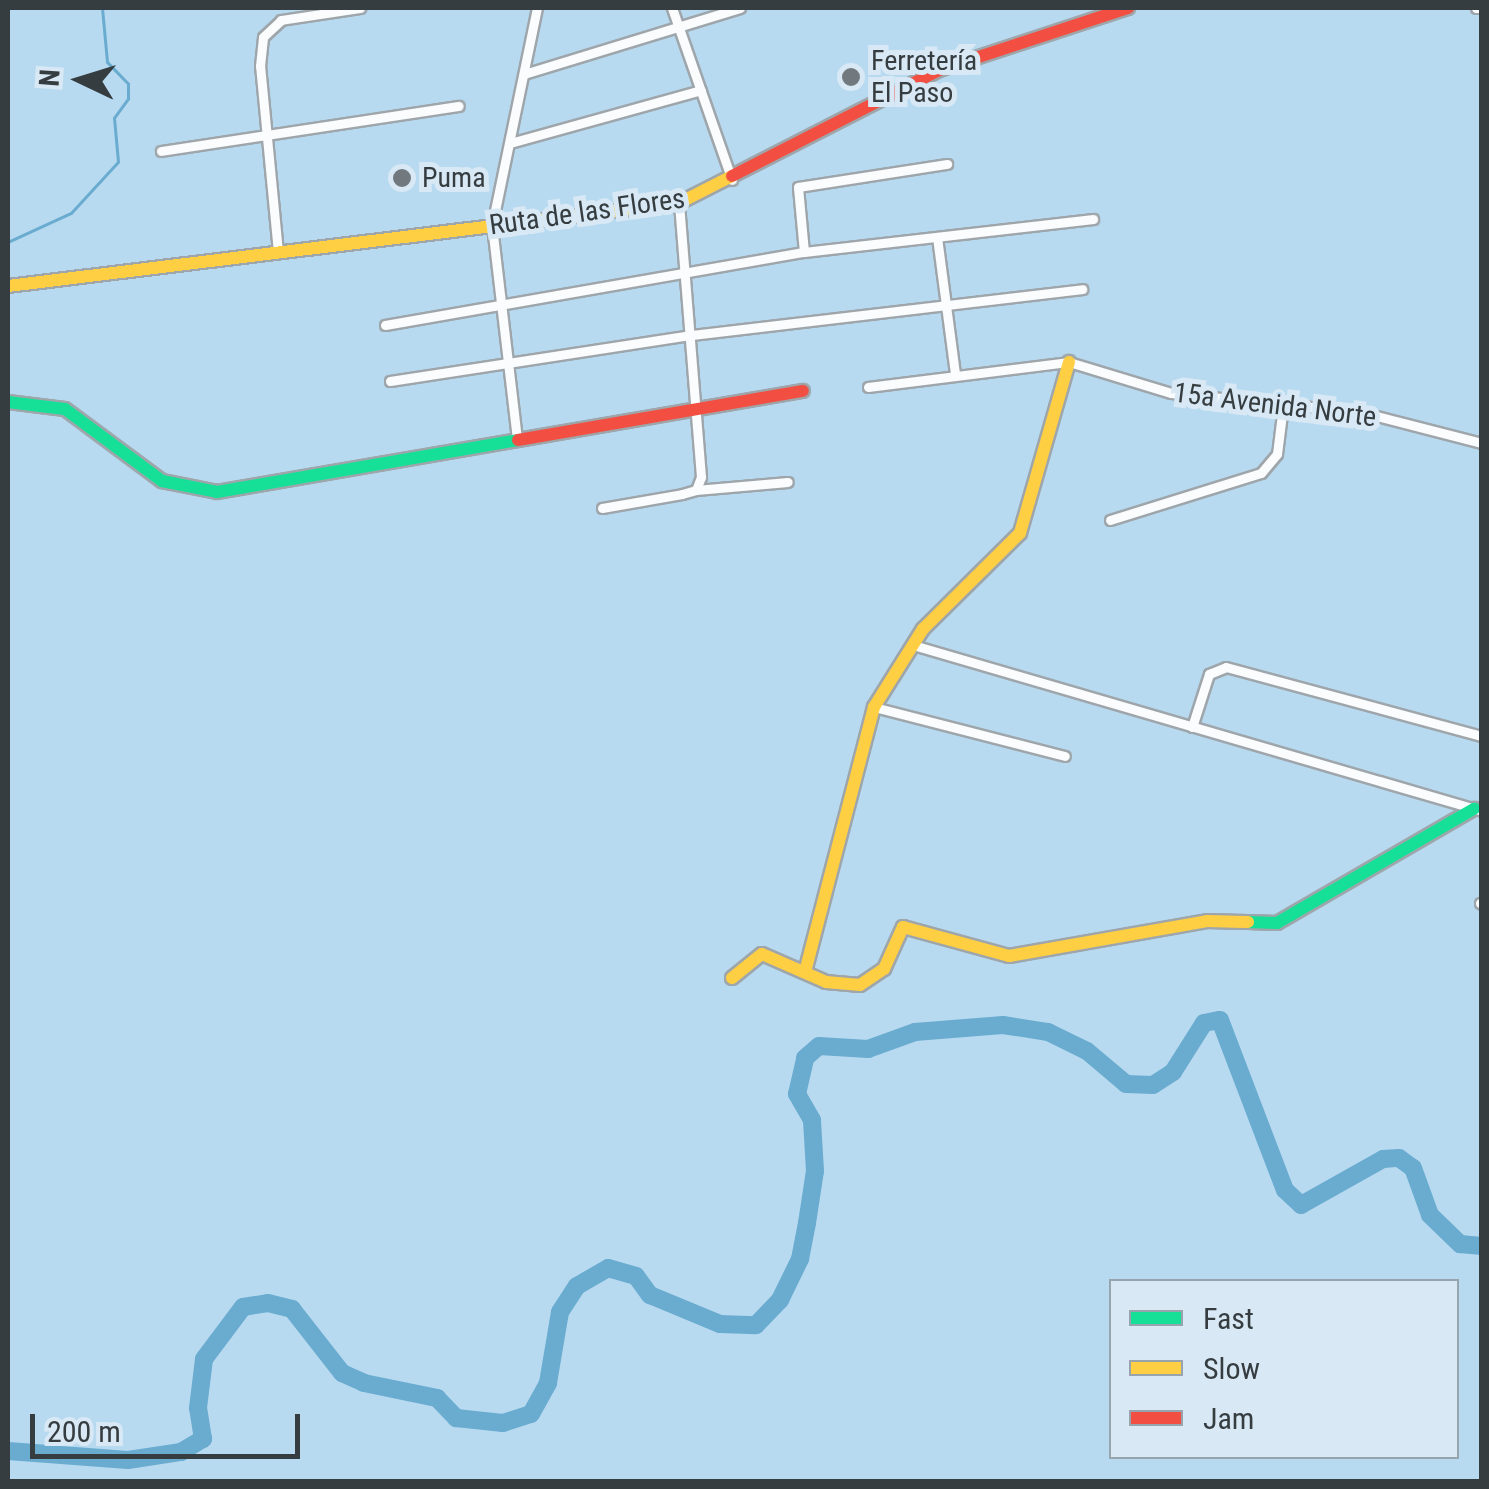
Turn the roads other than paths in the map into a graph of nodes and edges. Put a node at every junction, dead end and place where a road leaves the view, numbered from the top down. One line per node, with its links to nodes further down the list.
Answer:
1 (360, 8): 6 (street)
2 (537, 8): 8 (street)
3 (672, 8): 7 (street)
4 (740, 8): 7 (street)
5 (1128, 8): 15 (street, Ruta de las Flores)
6 (299, 12): 11 (street)
7 (679, 25): 8 (street); 9 (street)
8 (524, 74): 12 (street)
9 (701, 90): 12 (street); 15 (street)
10 (459, 106): 11 (street)
11 (268, 132): 13 (street); 20 (street)
12 (510, 143): 18 (street)
13 (161, 151)
14 (948, 164): 21 (street)
15 (732, 181): 16 (street, Ruta de las Flores)
16 (679, 203): 18 (street, Ruta de las Flores); 22 (street)
17 (1092, 220): 19 (street)
18 (492, 225): 20 (street, Ruta de las Flores); 25 (street)
19 (936, 238): 21 (street); 26 (street)
20 (278, 252): 23 (street, Ruta de las Flores)
21 (804, 252): 22 (street)
22 (685, 271): 25 (street); 28 (street)
23 (8, 286)
24 (1082, 289): 26 (street)
25 (502, 305): 27 (street); 30 (street)
26 (946, 305): 28 (street); 31 (street)
27 (385, 326)
28 (692, 335): 30 (street); 36 (street)
29 (1069, 362): 31 (street); 37 (street, 15a Avenida Norte); 44 (street)
30 (510, 363): 32 (street); 38 (street)
31 (954, 374): 33 (street)
32 (390, 381)
33 (868, 386)
34 (803, 391): 36 (street)
35 (8, 402): 38 (street)
36 (698, 404): 38 (street); 41 (street)
37 (1283, 406): 39 (street, 15a Avenida Norte); 43 (street)
38 (517, 439)
39 (1482, 444)
40 (788, 482): 41 (street)
41 (696, 490): 42 (street)
42 (602, 508)
43 (1110, 520)
44 (912, 644): 45 (street); 46 (street)
45 (874, 707): 48 (street); 50 (street)
46 (1192, 727): 47 (street); 49 (street)
47 (1482, 736)
48 (1065, 756)
49 (1478, 810): 50 (street)
50 (805, 972): 51 (street)
51 (732, 978)

